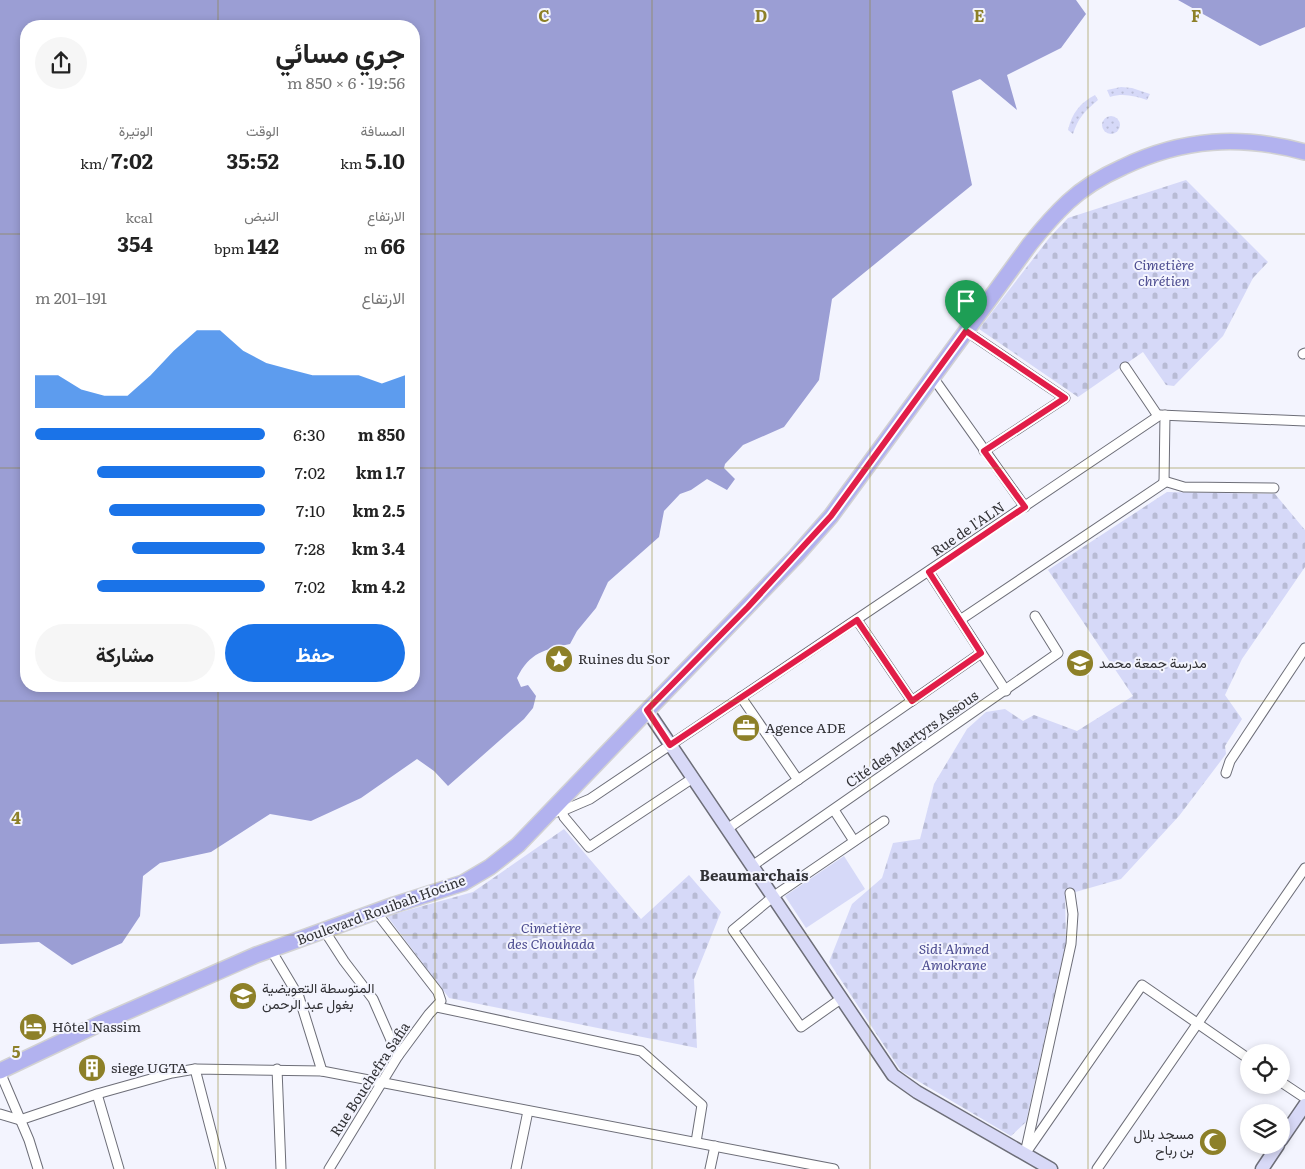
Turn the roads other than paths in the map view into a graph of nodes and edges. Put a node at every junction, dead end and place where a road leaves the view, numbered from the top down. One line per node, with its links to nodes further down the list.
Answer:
1 (1305, 152): 2 (main road, Boulevard Rouibah Hocine)
2 (966, 331): 4 (main road, Boulevard Rouibah Hocine); 7 (street)
3 (1125, 367): 5 (street)
4 (932, 376): 7 (street); 20 (main road, Boulevard Rouibah Hocine)
5 (1162, 416): 6 (street); 8 (street); 10 (street, Rue de l'ALN)
6 (1305, 422)
7 (984, 451): 10 (street)
8 (1164, 481): 9 (street); 14 (street)
9 (1274, 488)
10 (1025, 507): 11 (street, Rue de l'ALN)
11 (929, 572): 13 (street, Rue de l'ALN); 14 (street)
12 (1035, 616): 17 (street, Cité des Martyrs Assous)
13 (857, 620): 18 (street, Rue de l'ALN); 19 (street)
14 (960, 620): 16 (street)
15 (1305, 648): 22 (street)
16 (981, 653): 17 (street); 19 (street)
17 (1006, 691): 25 (street, Cité des Martyrs Assous)
18 (742, 697): 21 (street, Rue de l'ALN); 24 (street)
19 (912, 701): 24 (street)
20 (647, 710): 21 (main road); 26 (main road, Boulevard Rouibah Hocine)
21 (670, 745): 23 (main road); 26 (street, Rue de l'ALN)
22 (1226, 773)
23 (693, 778): 26 (street); 28 (main road)
24 (798, 780): 28 (street)
25 (834, 810): 29 (street); 30 (street, Cité des Martyrs Assous)
26 (555, 812): 34 (main road, Boulevard Rouibah Hocine)
27 (884, 821): 29 (street)
28 (727, 829): 30 (main road)
29 (854, 841): 33 (street)
30 (752, 866): 33 (main road)
31 (1305, 868): 39 (street)
32 (1070, 893): 57 (street)
33 (774, 896): 37 (main road); 37 (street)
34 (376, 912): 35 (main road, Boulevard Rouibah Hocine); 38 (street)
35 (324, 930): 36 (main road, Boulevard Rouibah Hocine); 41 (street)
36 (271, 950): 44 (street); 45 (main road, Boulevard Rouibah Hocine)
37 (842, 998): 57 (main road)
38 (437, 1007): 41 (street, Rue Bouchefra Safia); 55 (street)
39 (1198, 1024): 40 (street); 57 (street); 68 (street)
40 (1240, 1053)
41 (398, 1056): 46 (street, Rue Bouchefra Safia)
42 (195, 1069): 43 (street); 48 (street); 61 (street)
43 (277, 1069): 44 (street); 62 (street)
44 (322, 1071): 46 (street)
45 (0, 1072): 53 (street)
46 (381, 1083): 51 (street); 63 (street, Rue Bouchefra Safia)
47 (1290, 1088): 49 (street)
48 (97, 1094): 53 (street); 60 (street)
49 (1305, 1098)
50 (1305, 1105): 54 (main road)
51 (528, 1111): 55 (street); 64 (street)
52 (0, 1114): 53 (street)
53 (20, 1120): 59 (street)
54 (1290, 1127)
55 (696, 1142): 56 (street)
56 (715, 1146): 65 (street); 66 (street)
57 (1025, 1154): 67 (main road)
58 (1272, 1154): 69 (main road)
59 (38, 1169)
60 (120, 1169)
61 (221, 1169)
62 (280, 1169)
63 (329, 1169)
64 (516, 1169)
65 (710, 1169)
66 (834, 1169)
67 (1049, 1169)
68 (1097, 1169)
69 (1262, 1169)

